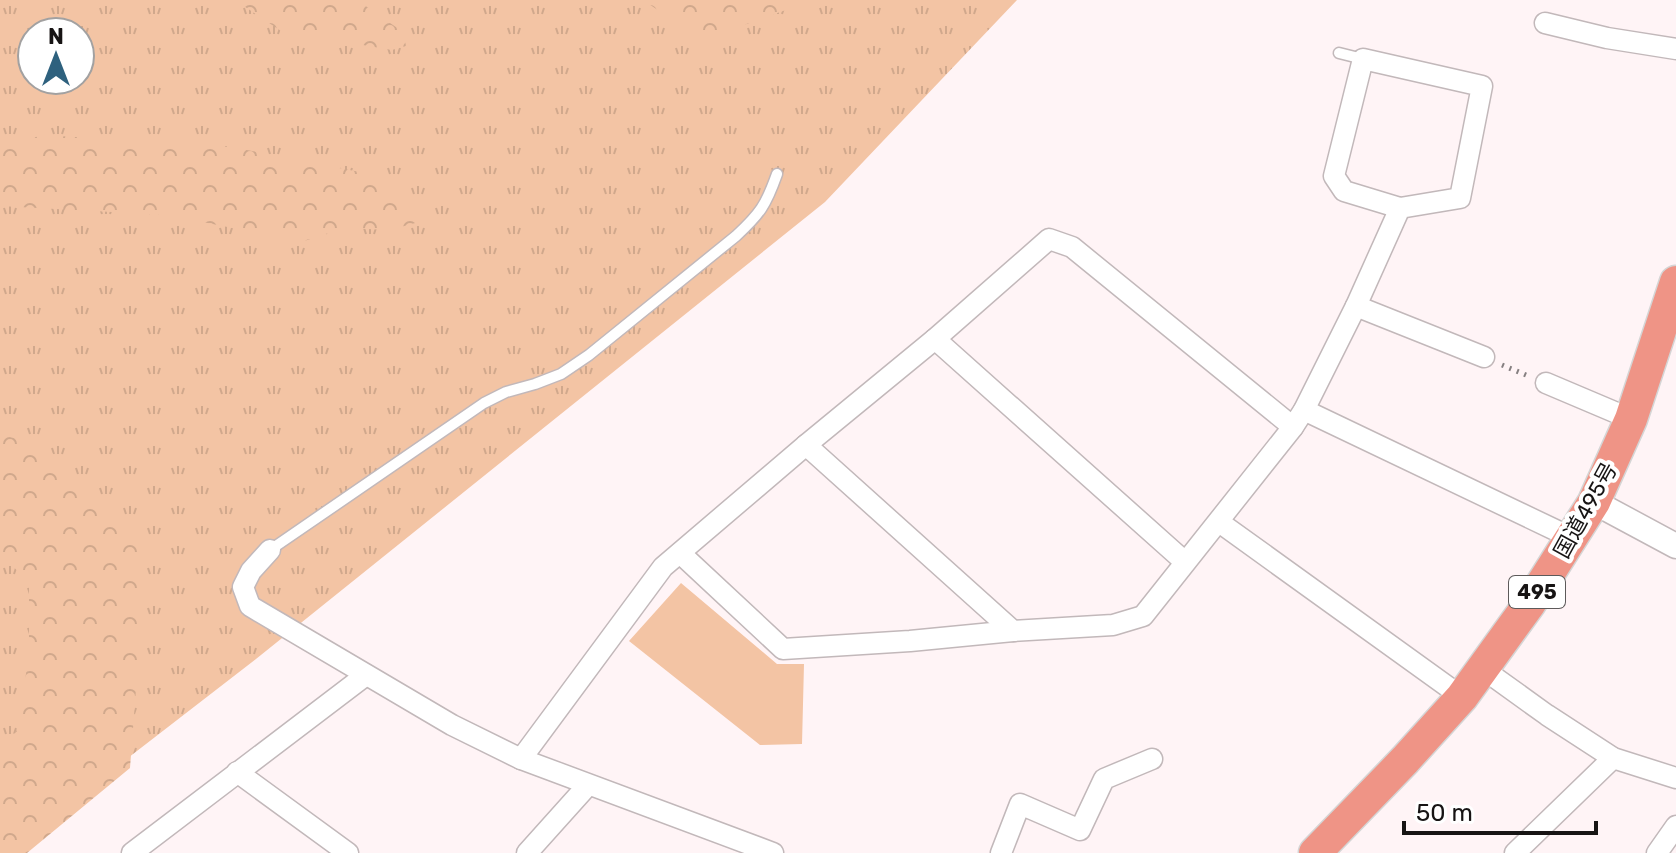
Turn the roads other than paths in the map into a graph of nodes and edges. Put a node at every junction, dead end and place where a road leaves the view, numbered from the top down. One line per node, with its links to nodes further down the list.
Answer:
1 (1545, 23): 2 (street)
2 (1676, 49)
3 (1339, 53): 4 (lane)
4 (1363, 59): 6 (street); 6 (street)
5 (777, 174): 19 (lane)
6 (1400, 208): 8 (street)
7 (1676, 282): 13 (highway, 国道495号 / 495)
8 (1356, 306): 10 (street); 12 (street)
9 (935, 339): 12 (street); 14 (street); 21 (street)
10 (1484, 357)
11 (1546, 383): 13 (street)
12 (1298, 418): 16 (street); 17 (street)
13 (1631, 419): 15 (highway, 国道495号 / 495)
14 (806, 445): 20 (street); 22 (street)
15 (1594, 502): 17 (highway, 国道495号 / 495); 18 (street)
16 (1219, 522): 21 (street); 25 (street)
17 (1572, 538): 23 (highway, 国道495号 / 495)
18 (1676, 546)
19 (270, 550): 24 (street)
20 (680, 553): 22 (street); 27 (street)
21 (1185, 562): 22 (street)
22 (1013, 631)
23 (1483, 669): 25 (highway, 国道495号 / 495); 26 (street)
24 (366, 675): 27 (street); 29 (street)
25 (1462, 697): 38 (highway, 国道495号 / 495)
26 (1613, 758): 30 (street); 39 (street)
27 (521, 759): 31 (street)
28 (1152, 759): 37 (street)
29 (237, 772): 33 (street); 34 (street)
30 (1676, 778)
31 (588, 785): 35 (street); 36 (street)
32 (1676, 826): 40 (street)
33 (132, 853)
34 (348, 853)
35 (527, 853)
36 (773, 853)
37 (1001, 853)
38 (1315, 853)
39 (1515, 853)
40 (1657, 853)

